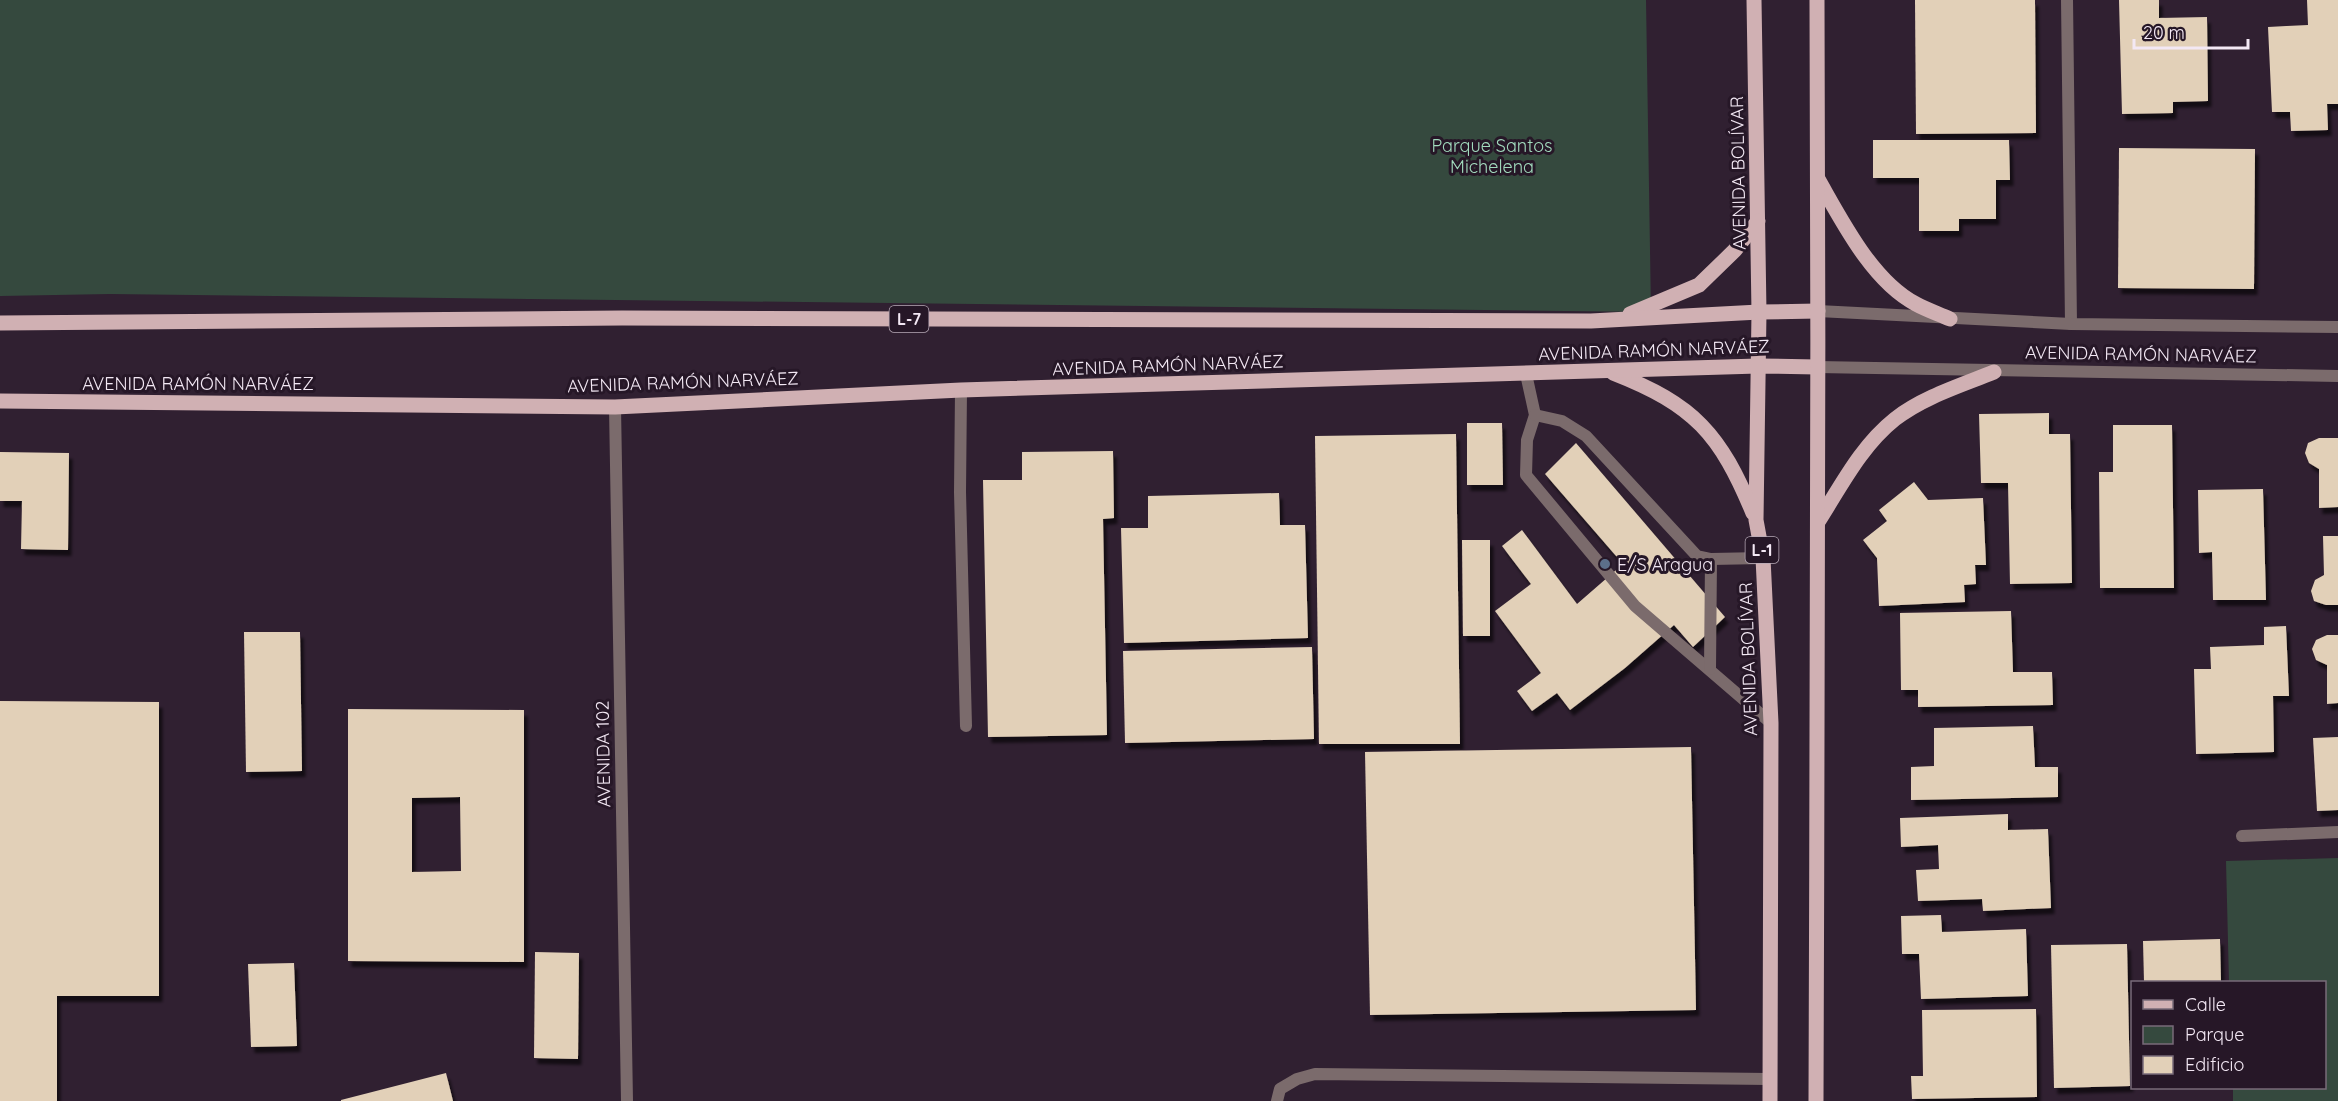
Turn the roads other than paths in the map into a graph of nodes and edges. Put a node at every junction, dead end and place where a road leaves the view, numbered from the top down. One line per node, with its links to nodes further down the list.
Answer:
1 (1754, 0): 5 (main road, AVENIDA BOLÍVAR / L-1)
2 (1817, 0): 4 (main road)
3 (2067, 0): 11 (street)
4 (1818, 177): 6 (main road); 8 (main road)
5 (1758, 220): 7 (main road, AVENIDA BOLÍVAR / L-1); 9 (main road)
6 (1818, 311): 7 (main road, AVENIDA RAMÓN NARVÁEZ / L-7); 8 (street, AVENIDA RAMÓN NARVÁEZ); 14 (main road)
7 (1759, 312): 9 (main road, AVENIDA RAMÓN NARVÁEZ / L-7); 13 (main road, AVENIDA BOLÍVAR / L-1)
8 (1950, 319): 11 (street, AVENIDA RAMÓN NARVÁEZ)
9 (1611, 320): 10 (main road, AVENIDA RAMÓN NARVÁEZ / L-7)
10 (0, 323)
11 (2071, 324): 12 (street, AVENIDA RAMÓN NARVÁEZ)
12 (2338, 327)
13 (1758, 366): 14 (main road, AVENIDA RAMÓN NARVÁEZ); 15 (main road, AVENIDA RAMÓN NARVÁEZ); 23 (main road, AVENIDA BOLÍVAR / L-1)
14 (1816, 367): 16 (street, AVENIDA RAMÓN NARVÁEZ); 24 (main road)
15 (1607, 371): 17 (main road, AVENIDA RAMÓN NARVÁEZ); 23 (main road)
16 (1994, 372): 18 (street, AVENIDA RAMÓN NARVÁEZ); 24 (main road)
17 (1526, 374): 19 (main road, AVENIDA RAMÓN NARVÁEZ); 22 (street)
18 (2338, 376)
19 (961, 390): 21 (main road, AVENIDA RAMÓN NARVÁEZ); 29 (street)
20 (0, 401): 21 (main road, AVENIDA RAMÓN NARVÁEZ)
21 (615, 407): 33 (street, AVENIDA 102)
22 (1535, 415): 26 (street); 27 (street)
23 (1756, 520): 25 (main road, AVENIDA BOLÍVAR / L-1)
24 (1818, 522): 36 (main road)
25 (1763, 558): 26 (street); 28 (main road, AVENIDA BOLÍVAR / L-1)
26 (1711, 560): 27 (street)
27 (1710, 669): 28 (street)
28 (1771, 723): 32 (main road, AVENIDA BOLÍVAR / L-1)
29 (966, 726)
30 (2338, 832): 31 (street)
31 (2242, 836)
32 (1770, 1079): 34 (street); 35 (main road, AVENIDA BOLÍVAR / L-1)
33 (627, 1101)
34 (1277, 1101)
35 (1770, 1101)
36 (1816, 1101)

